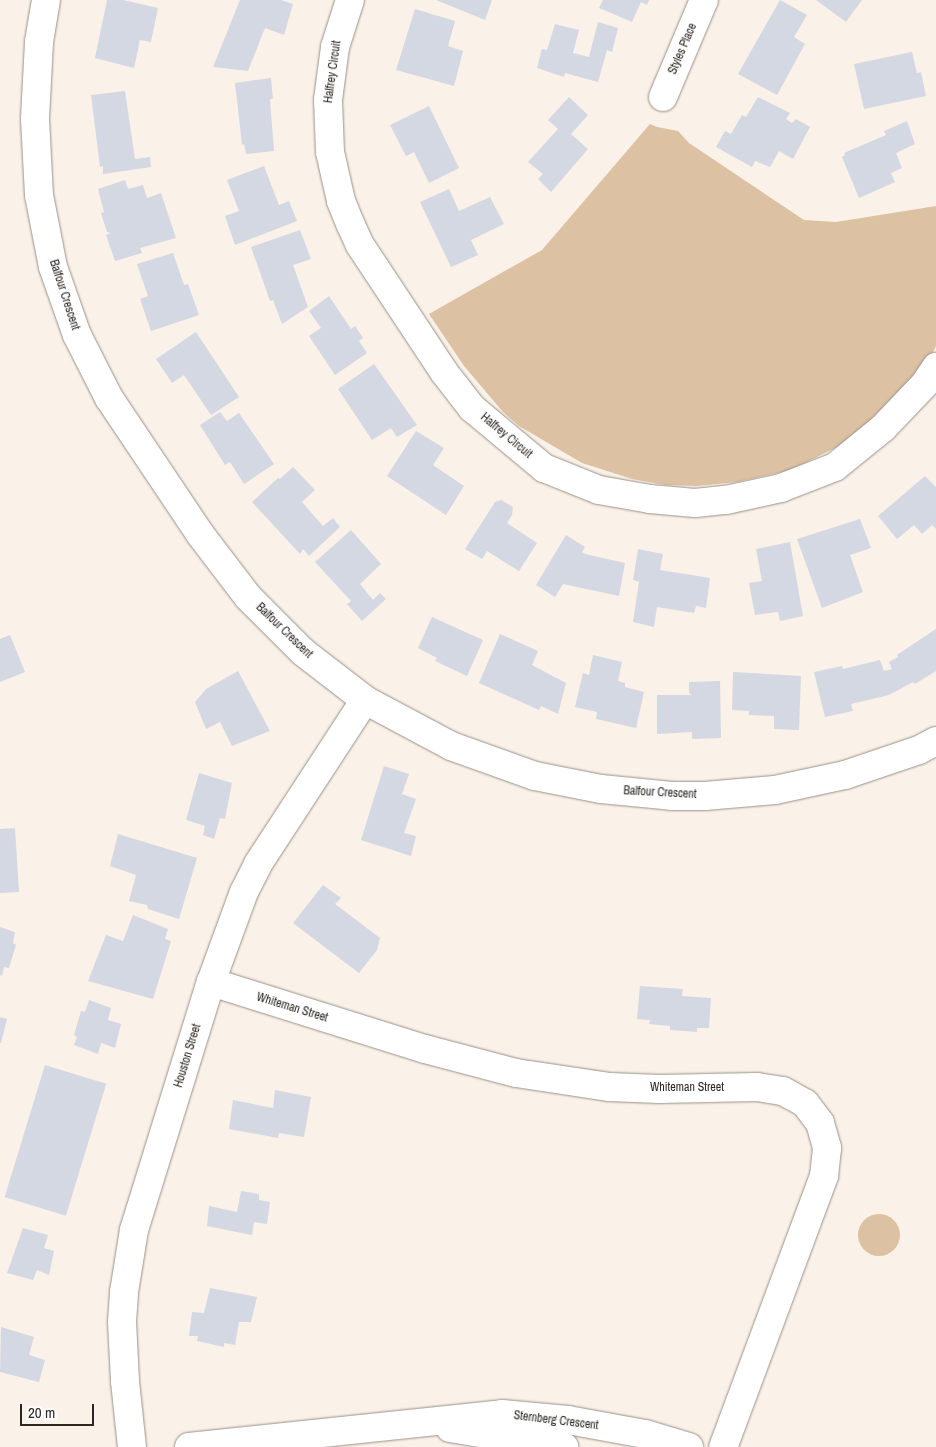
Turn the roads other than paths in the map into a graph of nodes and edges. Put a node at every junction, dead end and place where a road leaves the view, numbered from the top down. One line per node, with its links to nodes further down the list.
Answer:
1 (46, 0): 6 (street, Balfour Crescent)
2 (350, 0): 5 (street, Halfrey Circuit)
3 (704, 0): 4 (street, Styles Place)
4 (663, 97)
5 (936, 367)
6 (365, 700): 7 (street, Balfour Crescent); 8 (street, Houston Street)
7 (936, 741)
8 (211, 982): 10 (street, Houston Street); 14 (street, Whiteman Street)
9 (421, 1424): 11 (street, Sternberg Crescent); 12 (street, Sternberg Crescent); 13 (street, Sternberg Crescent)
10 (132, 1447)
11 (189, 1447)
12 (564, 1447)
13 (689, 1447)
14 (723, 1447)

